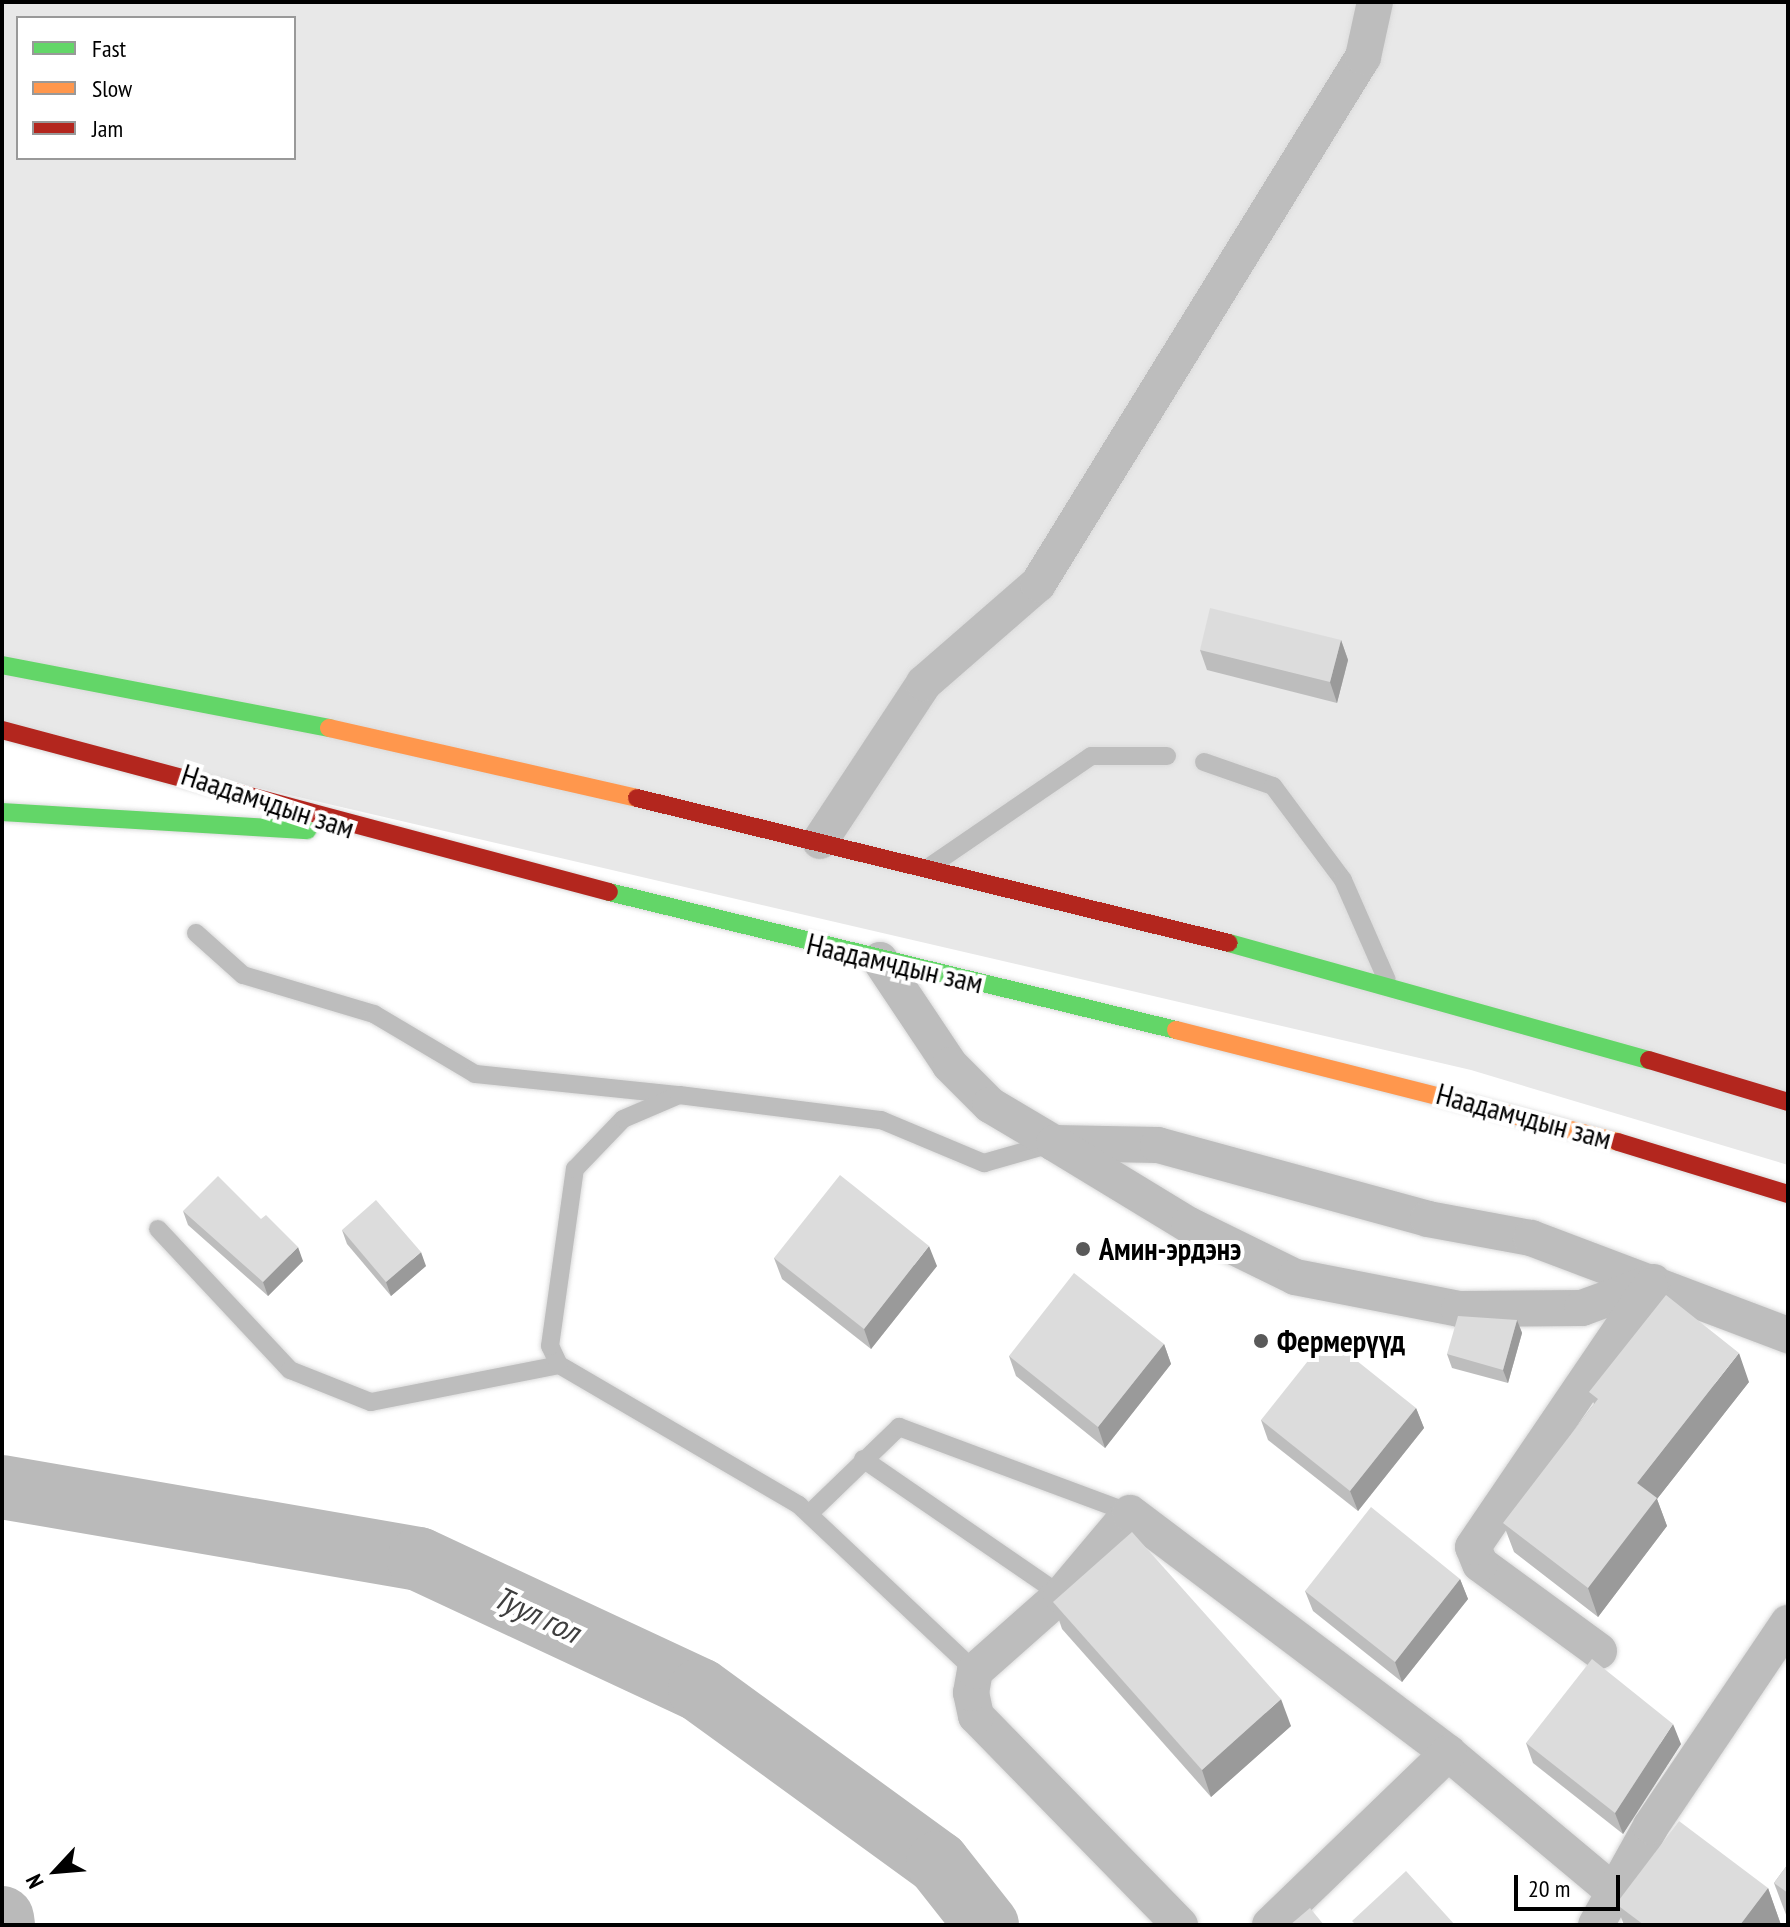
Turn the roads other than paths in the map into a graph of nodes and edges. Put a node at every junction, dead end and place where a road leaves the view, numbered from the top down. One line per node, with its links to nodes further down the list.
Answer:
1 (1375, 2): 8 (street)
2 (2, 665): 8 (highway)
3 (2, 730): 7 (highway, Наадамчдын зам)
4 (1167, 756): 9 (lane)
5 (1204, 762): 12 (lane)
6 (2, 812): 7 (highway)
7 (372, 834): 11 (highway, Наадамчдын зам)
8 (820, 841): 9 (highway)
9 (929, 867): 12 (highway)
10 (196, 933): 13 (lane)
11 (880, 960): 15 (street); 16 (highway, Наадамчдын зам)
12 (1388, 982): 14 (highway)
13 (679, 1095): 15 (lane); 20 (lane)
14 (1788, 1102)
15 (1054, 1143): 18 (street); 18 (street)
16 (1788, 1194)
17 (158, 1229): 20 (lane)
18 (1653, 1282): 19 (street); 26 (street)
19 (1788, 1335)
20 (559, 1365): 22 (lane)
21 (863, 1459): 22 (lane); 23 (lane); 24 (lane)
22 (810, 1513): 27 (lane)
23 (1130, 1513): 24 (street); 28 (street)
24 (1061, 1595): 27 (street)
25 (1788, 1623): 29 (street)
26 (1599, 1651)
27 (975, 1671): 30 (street)
28 (1448, 1753): 29 (street); 31 (street)
29 (1614, 1892): 32 (street)
30 (1180, 1925)
31 (1270, 1925)
32 (1596, 1925)

